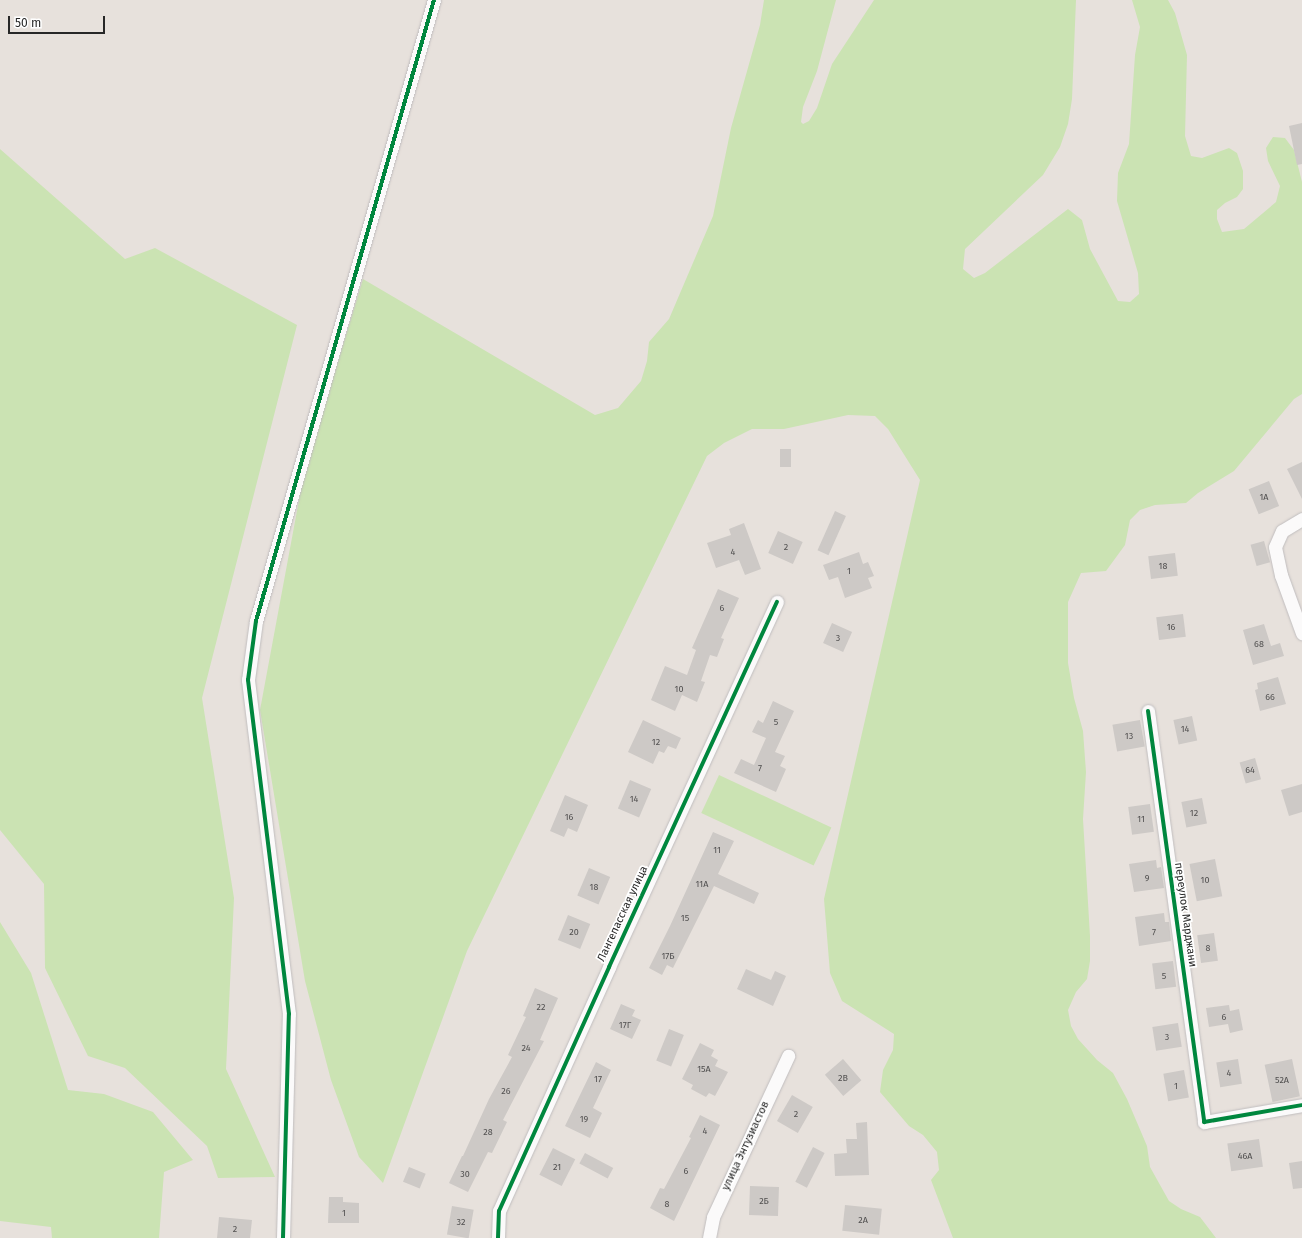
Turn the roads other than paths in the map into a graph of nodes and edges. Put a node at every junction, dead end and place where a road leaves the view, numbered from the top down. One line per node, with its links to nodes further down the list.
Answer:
1 (434, 0): 8 (street)
2 (1297, 521): 4 (street)
3 (778, 602): 9 (street, Лангепасская улица)
4 (1302, 633)
5 (1148, 711): 7 (street, переулок Марджани)
6 (788, 1056): 10 (street, улица Энтузиастов)
7 (1302, 1105)
8 (283, 1238)
9 (498, 1238)
10 (709, 1238)

